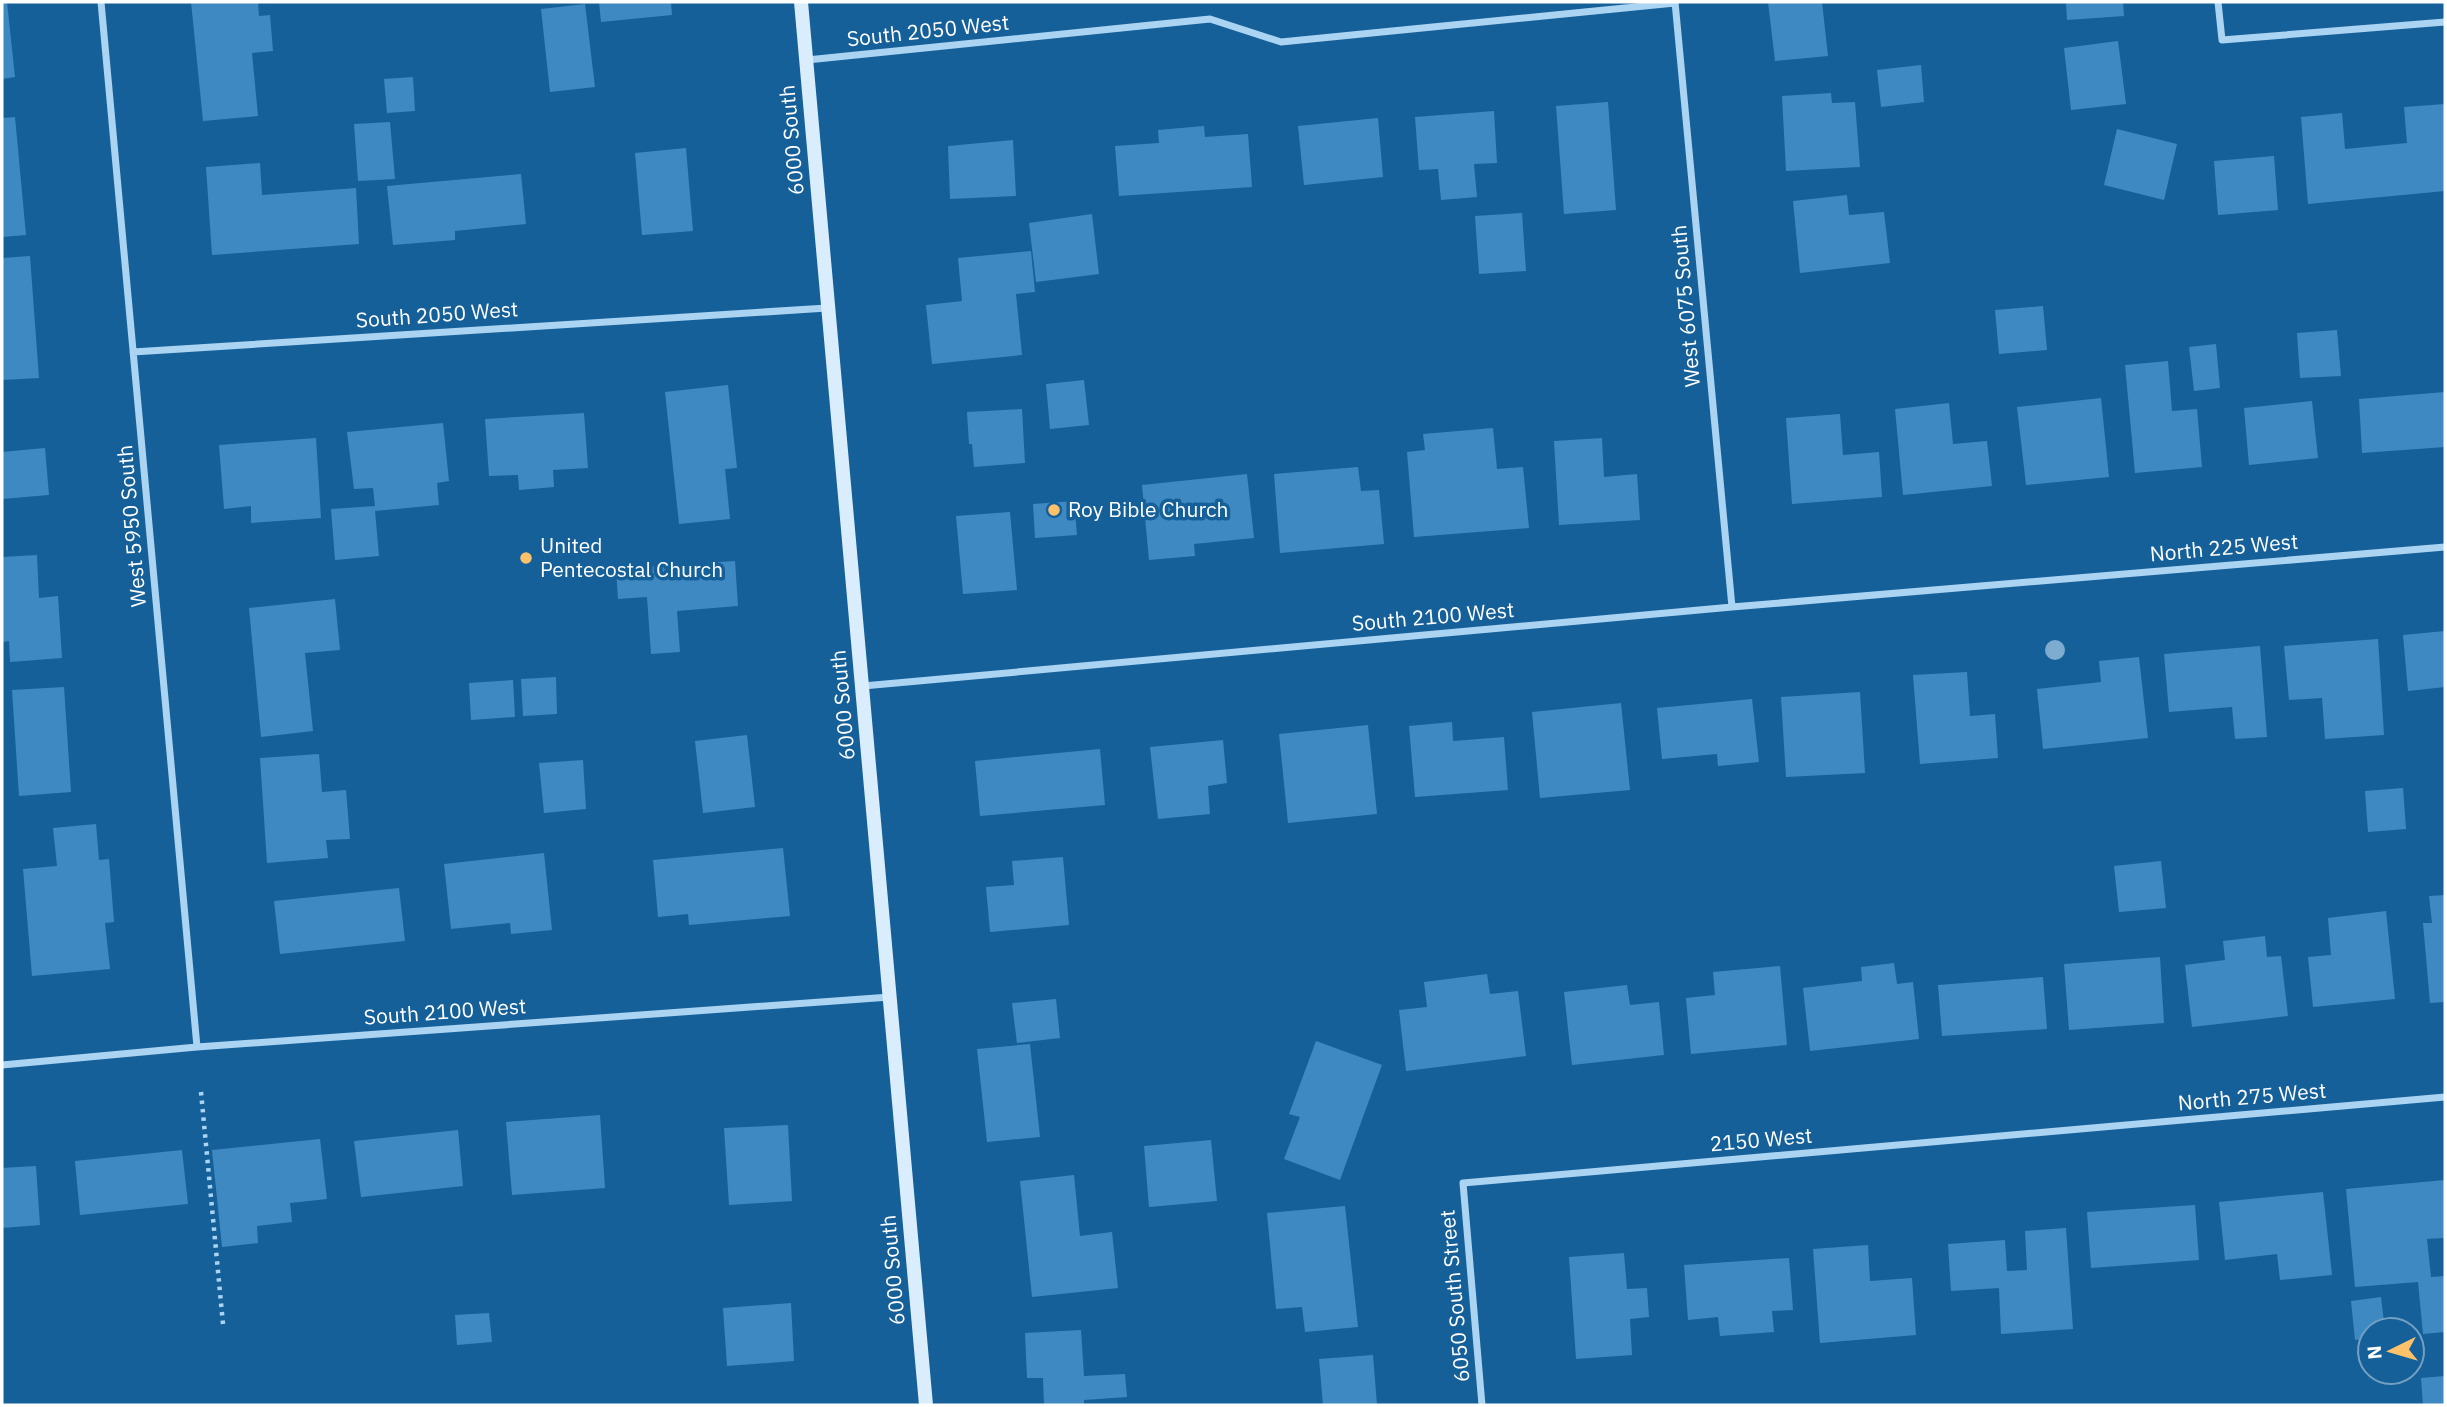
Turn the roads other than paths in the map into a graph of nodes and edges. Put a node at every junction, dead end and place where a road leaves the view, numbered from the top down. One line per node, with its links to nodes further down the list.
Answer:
1 (101, 2): 8 (street, West 5950 South)
2 (801, 2): 6 (street, 6000 South)
3 (1675, 2): 6 (street, South 2050 West); 11 (street, West 6075 South)
4 (2218, 2): 5 (street)
5 (2445, 22)
6 (807, 60): 7 (street, 6000 South)
7 (827, 308): 8 (street, South 2050 West); 12 (street, 6000 South)
8 (134, 352): 14 (street, West 5950 South)
9 (2445, 547): 10 (street, North 225 West)
10 (2006, 584): 11 (street, South 2100 West)
11 (1732, 607): 12 (street, South 2100 West)
12 (863, 686): 13 (street, 6000 South)
13 (890, 998): 14 (street, South 2100 West); 19 (street, 6000 South)
14 (197, 1047): 15 (street, South 2100 West)
15 (2, 1065)
16 (2445, 1097): 17 (street, North 275 West)
17 (2062, 1131): 18 (street, 2150 West)
18 (1463, 1183): 20 (street, 6050 South Street)
19 (926, 1405)
20 (1482, 1405)

